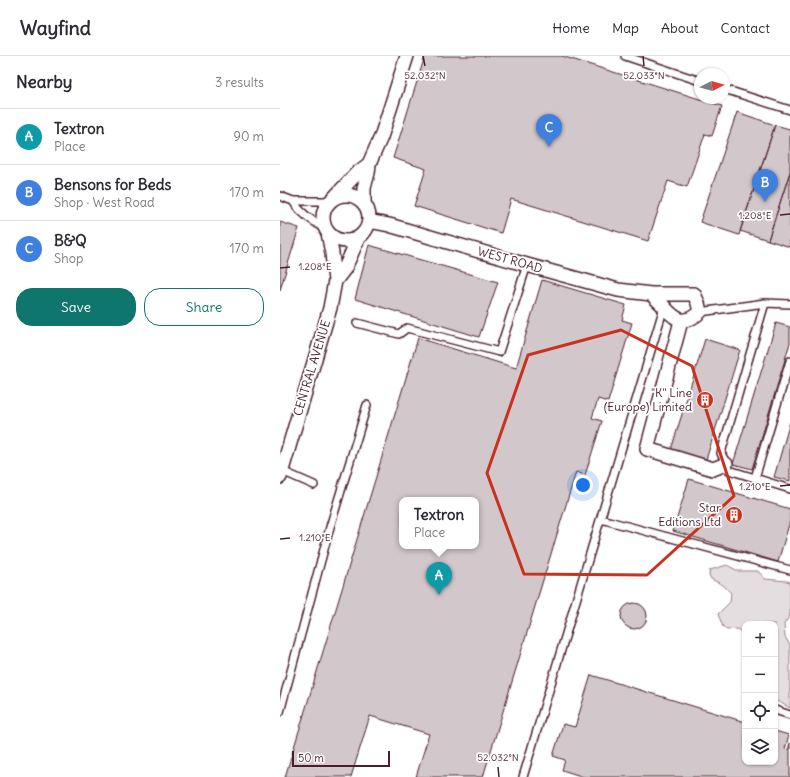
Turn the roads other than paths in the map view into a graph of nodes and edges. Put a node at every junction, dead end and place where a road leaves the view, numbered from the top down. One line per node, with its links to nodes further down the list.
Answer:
1 (407, 56): 6 (street, CENTRAL AVENUE)
2 (625, 56): 3 (lane)
3 (694, 79)
4 (730, 91): 5 (lane)
5 (790, 110)
6 (369, 164): 8 (street, CENTRAL AVENUE); 10 (street, CENTRAL AVENUE)
7 (280, 196): 9 (lane)
8 (332, 199): 9 (lane); 10 (street); 12 (street, CENTRAL AVENUE)
9 (293, 201): 12 (lane)
10 (364, 204): 11 (street, CENTRAL AVENUE)
11 (369, 221): 13 (street, CENTRAL AVENUE); 14 (street, WEST ROAD)
12 (327, 231): 13 (street); 15 (street, CENTRAL AVENUE)
13 (358, 239): 15 (street, CENTRAL AVENUE)
14 (527, 265): 16 (street, WEST ROAD); 22 (lane)
15 (335, 281): 26 (street, CENTRAL AVENUE)
16 (651, 294): 19 (street); 20 (street, WEST ROAD)
17 (765, 303): 18 (lane); 20 (lane); 25 (lane)
18 (790, 304)
19 (664, 307): 21 (street); 30 (lane)
20 (700, 312): 21 (street)
21 (681, 321): 25 (street)
22 (356, 324)
23 (790, 361): 27 (lane)
24 (367, 405): 33 (lane)
25 (726, 464): 27 (lane)
26 (281, 474): 28 (lane)
27 (755, 478): 29 (lane)
28 (314, 485)
29 (790, 489)
30 (602, 519): 31 (lane); 35 (lane)
31 (790, 570)
32 (778, 711): 34 (lane)
33 (280, 712)
34 (790, 715)
35 (523, 777)

